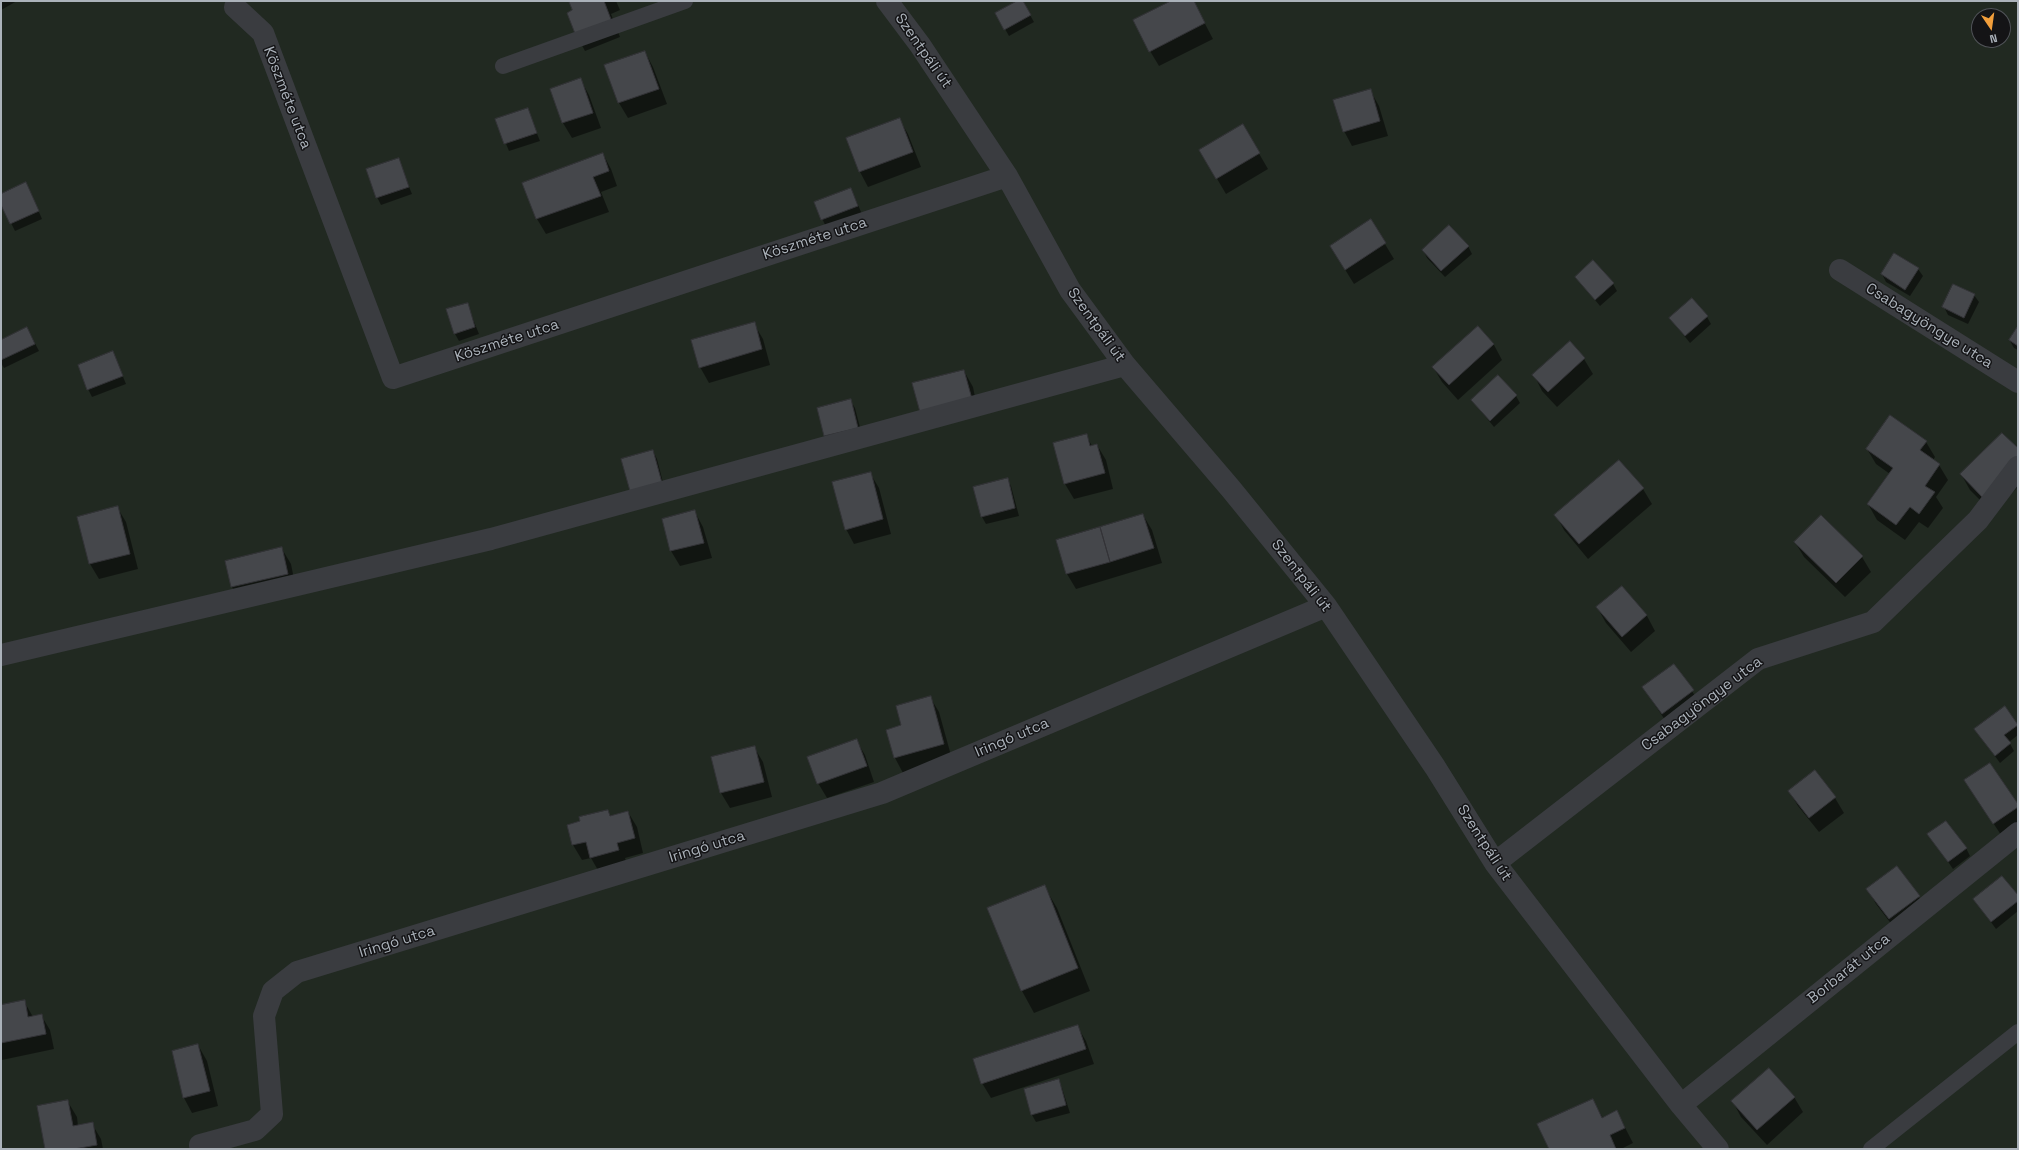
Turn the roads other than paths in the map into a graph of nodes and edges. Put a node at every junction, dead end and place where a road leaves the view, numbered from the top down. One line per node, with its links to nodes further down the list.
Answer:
1 (685, 1): 4 (lane)
2 (887, 1): 5 (street, Szentpáli út)
3 (235, 7): 5 (street, Köszméte utca)
4 (503, 66)
5 (1007, 176): 7 (street, Szentpáli út)
6 (1840, 270): 8 (street, Csabagyöngye utca)
7 (1125, 365): 10 (street, Szentpáli út); 11 (street)
8 (2018, 382)
9 (2018, 467): 13 (street, Csabagyöngye utca)
10 (1326, 606): 13 (street, Szentpáli út); 16 (street, Iringó utca)
11 (1, 655)
12 (2018, 832): 15 (street, Borbarát utca)
13 (1495, 863): 15 (street, Szentpáli út)
14 (2018, 1032): 18 (lane)
15 (1680, 1105): 17 (street, Szentpáli út)
16 (200, 1145)
17 (1718, 1149)
18 (1871, 1149)

